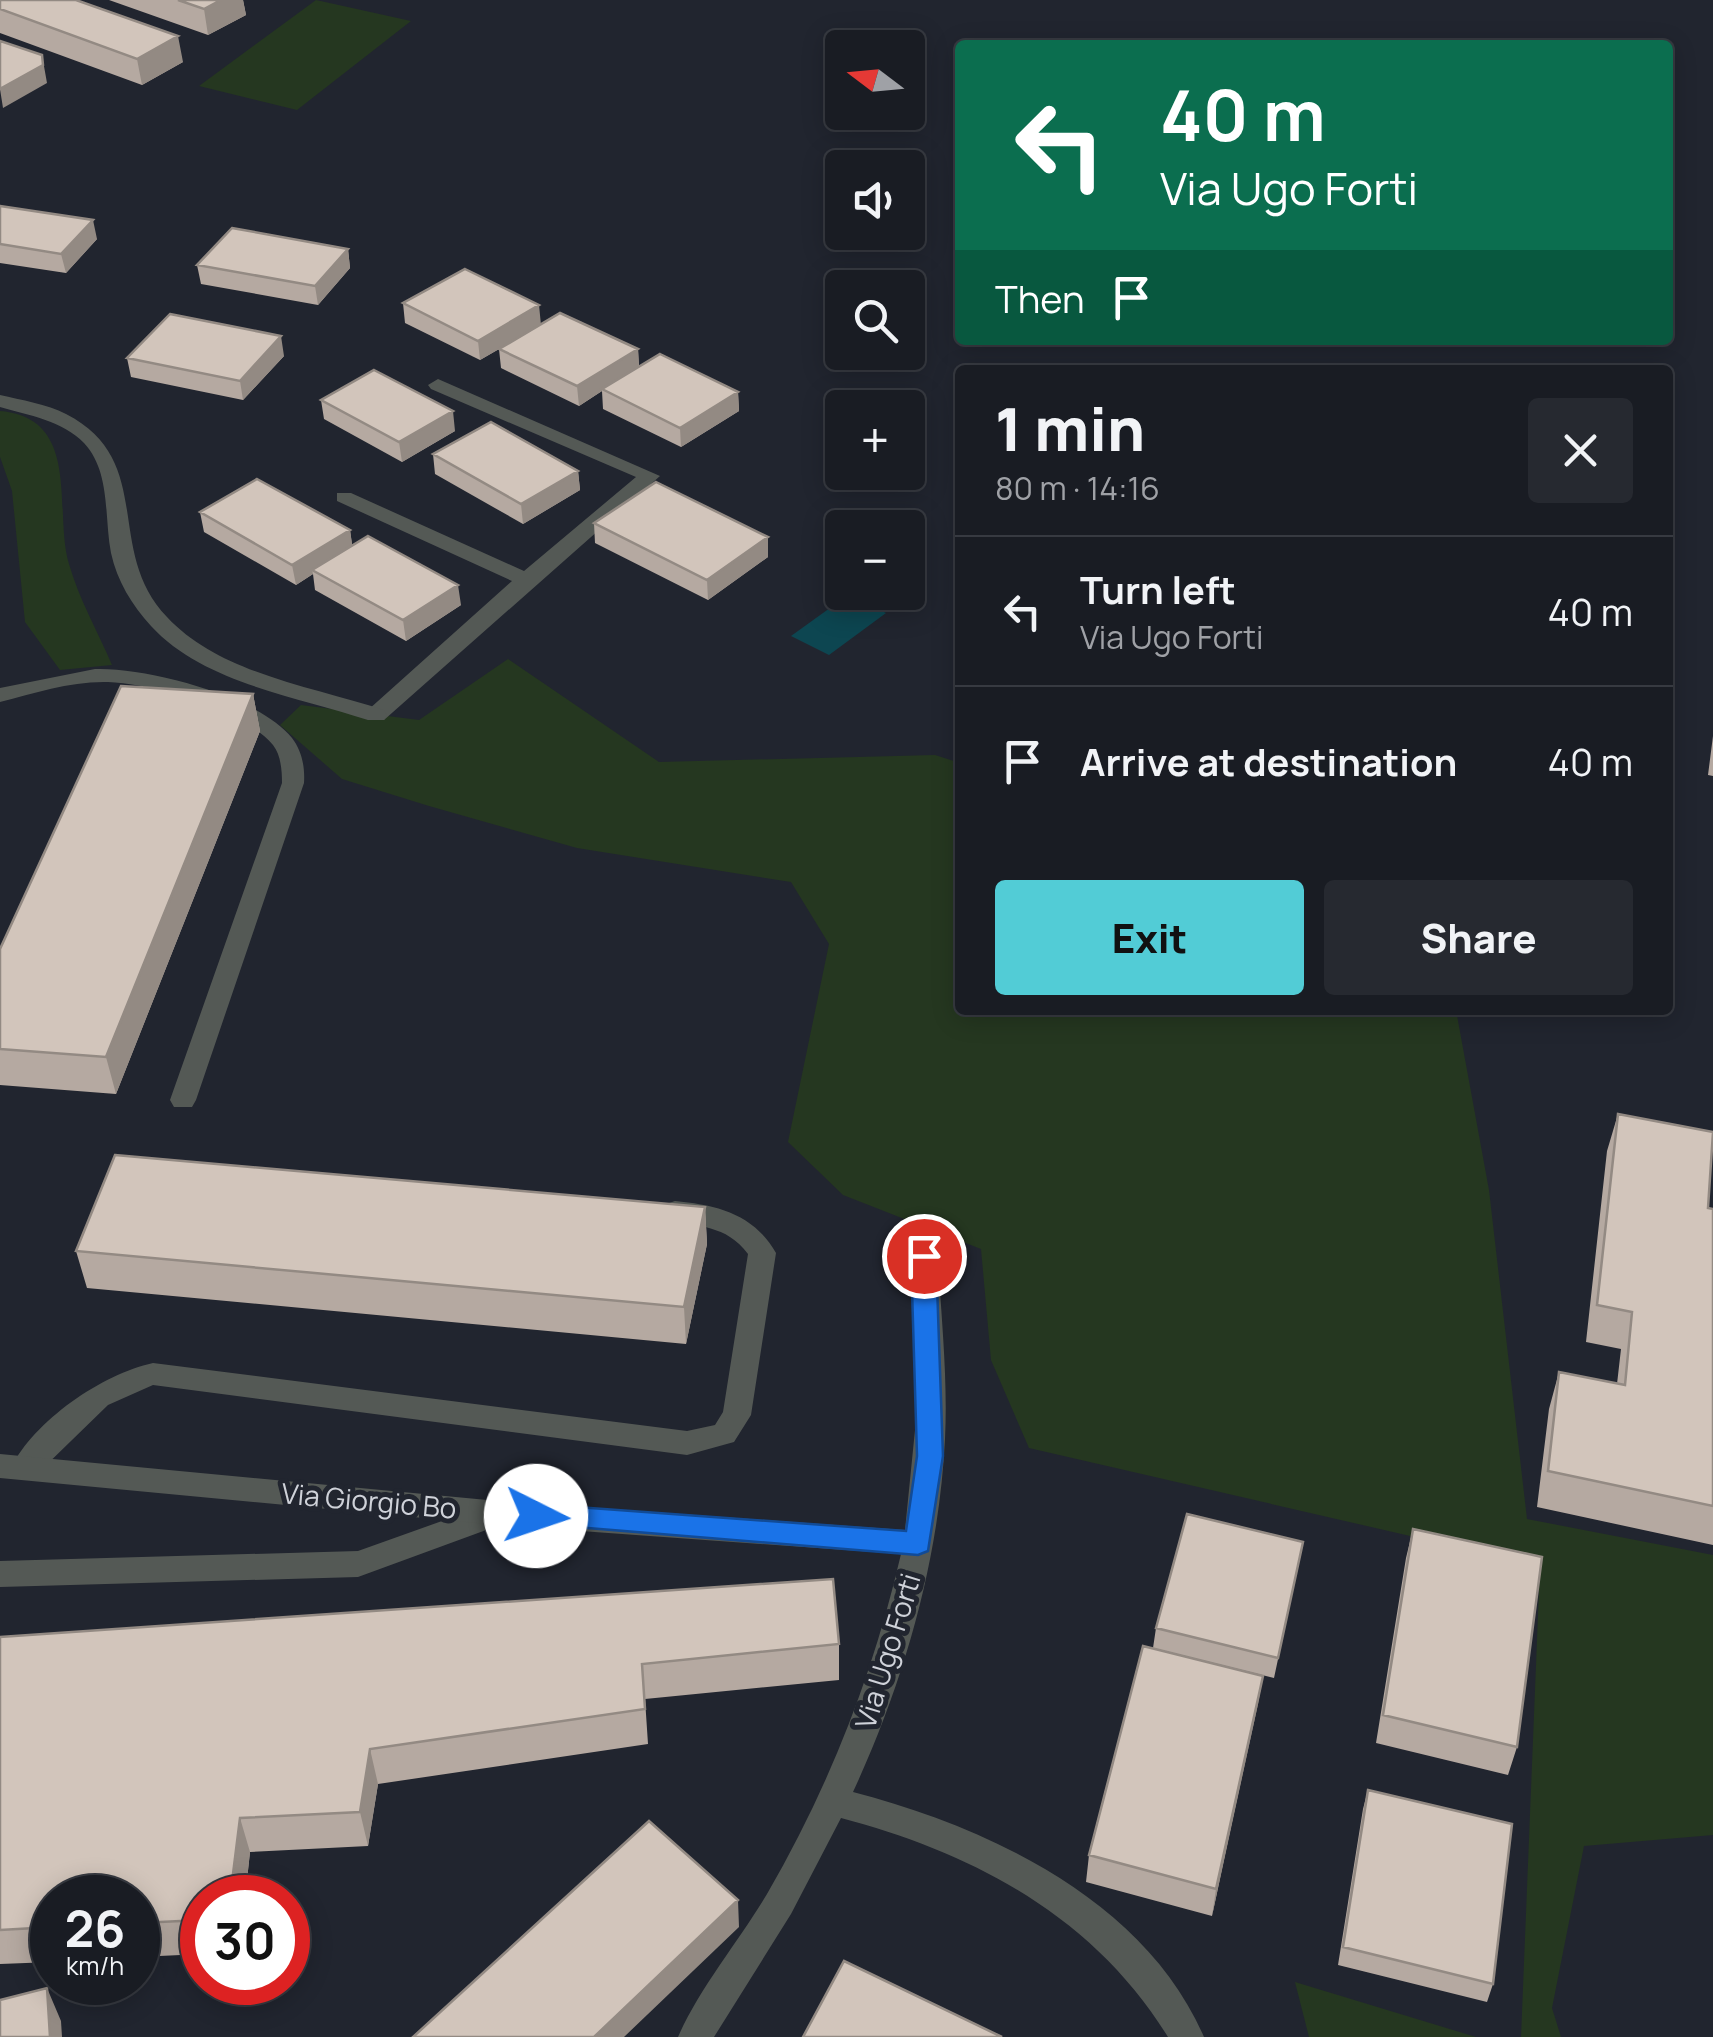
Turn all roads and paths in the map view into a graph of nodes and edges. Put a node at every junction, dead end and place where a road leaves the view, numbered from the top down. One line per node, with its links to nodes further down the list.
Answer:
1 (438, 385): 4 (street)
2 (0, 401): 4 (street)
3 (344, 497): 4 (street)
4 (526, 580)
5 (0, 694): 6 (street)
6 (183, 1100)
7 (646, 1209): 9 (street)
8 (924, 1256): 11 (street, Via Ugo Forti)
9 (12, 1467): 10 (street, Via Giorgio Bo)
10 (498, 1513): 11 (street, Via Giorgio Bo); 12 (street)
11 (918, 1543): 13 (street, Via Ugo Forti)
12 (0, 1574)
13 (836, 1802): 14 (street, Via Ugo Forti); 15 (street)
14 (694, 2037)
15 (1187, 2037)

